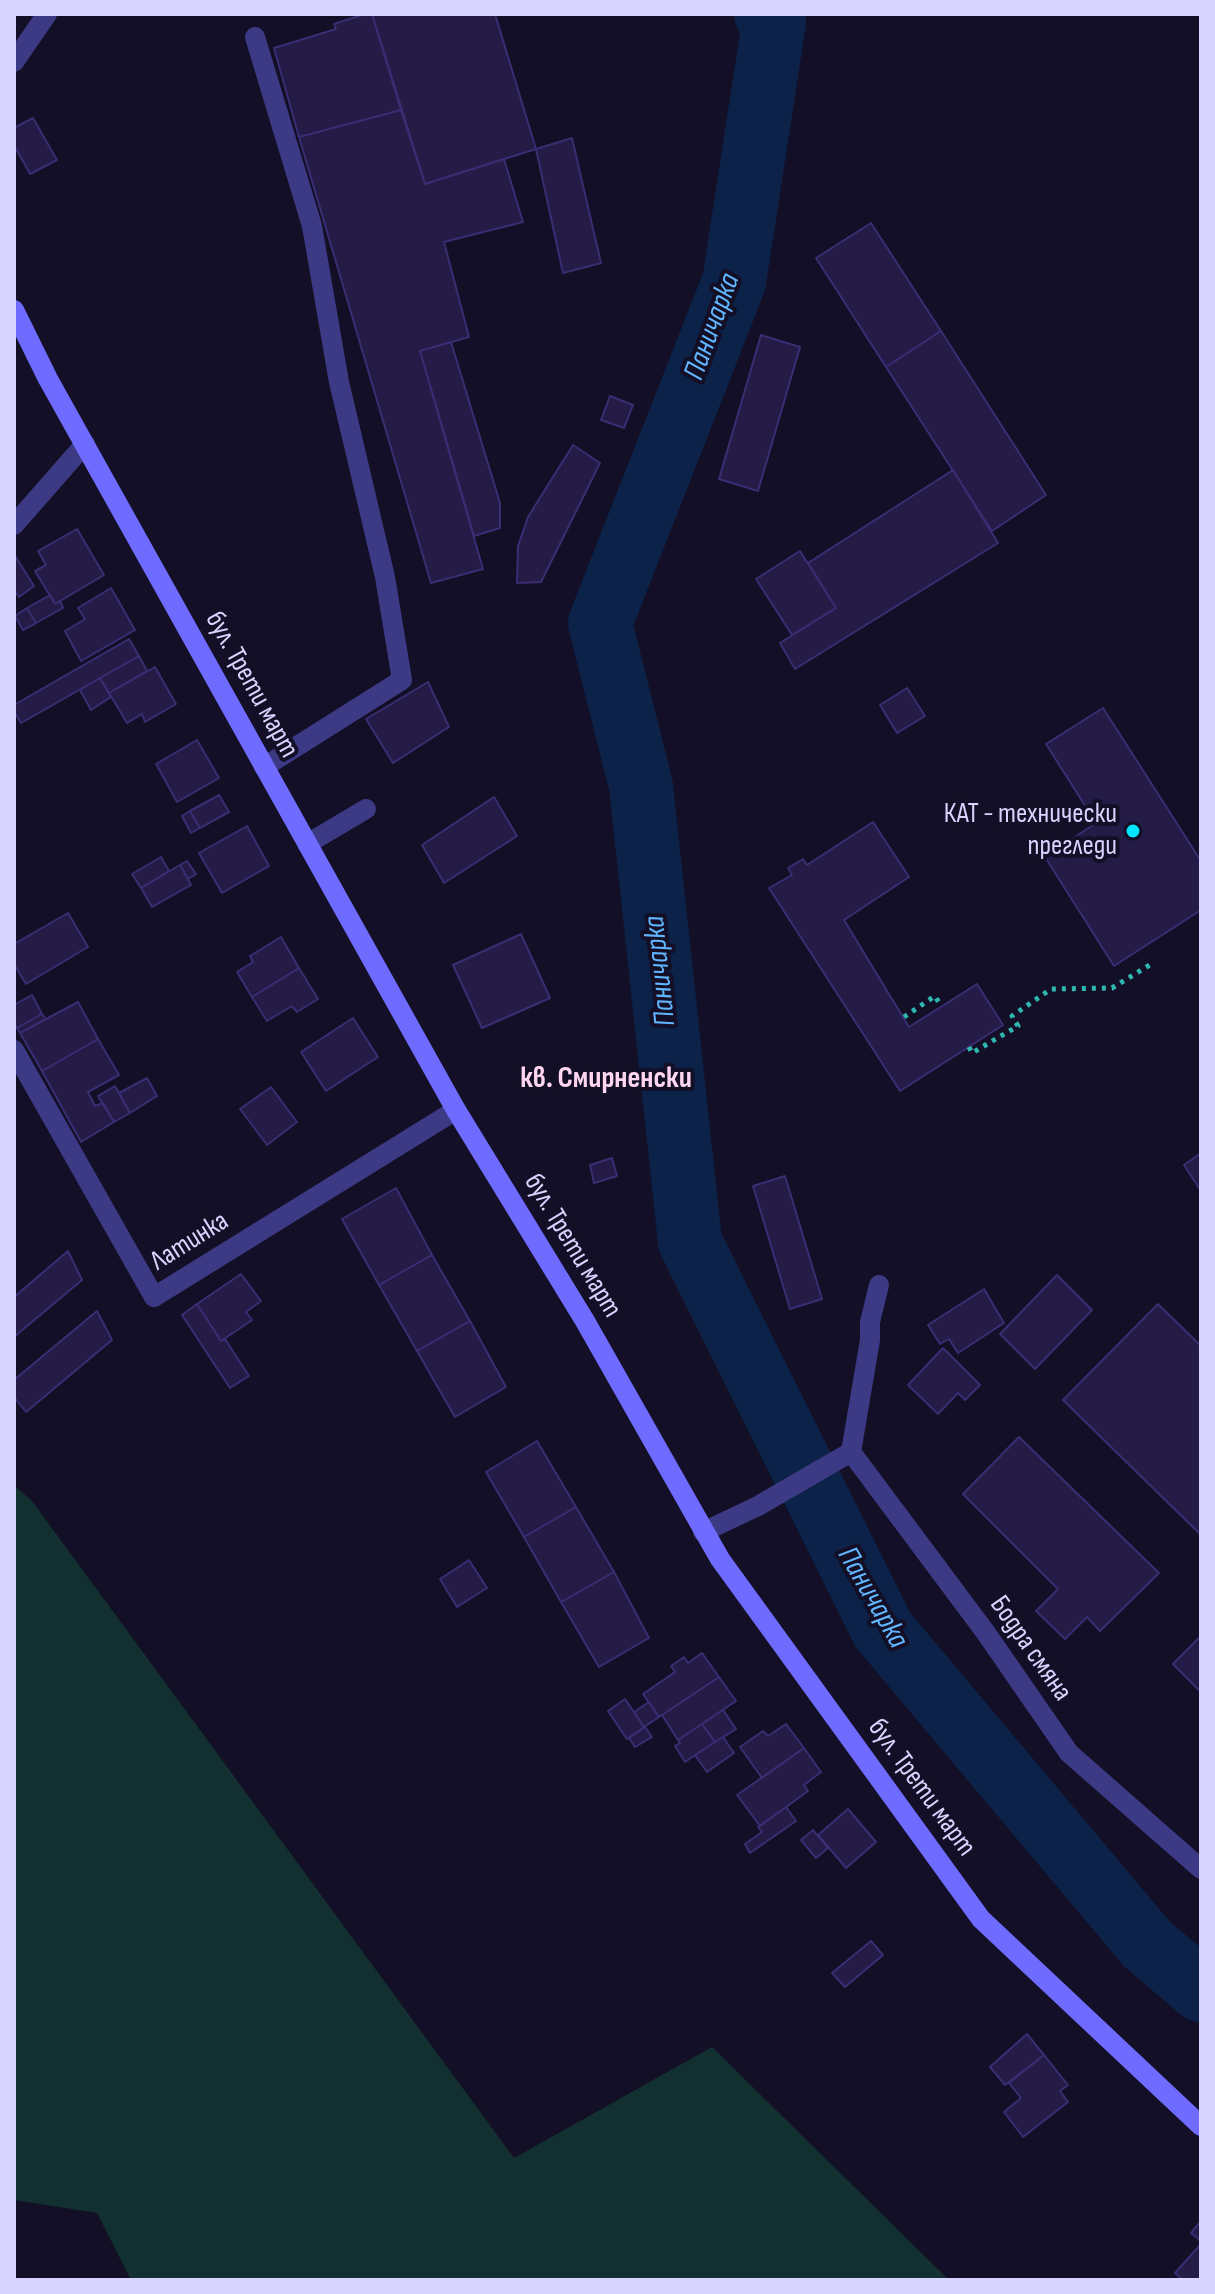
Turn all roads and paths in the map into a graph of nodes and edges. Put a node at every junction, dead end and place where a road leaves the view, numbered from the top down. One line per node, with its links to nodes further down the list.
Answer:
1 (47, 14): 3 (street)
2 (255, 37): 7 (street)
3 (14, 62)
4 (14, 310): 5 (street, бул. Трети март)
5 (85, 444): 6 (street); 7 (street, бул. Трети март)
6 (14, 525)
7 (264, 767): 9 (street, бул. Трети март)
8 (366, 809): 9 (street)
9 (307, 844): 15 (street, бул. Трети март)
10 (1153, 963): 13 (path)
11 (941, 1006): 12 (path)
12 (904, 1017)
13 (969, 1047)
14 (14, 1050): 15 (street, Латинка)
15 (456, 1110): 18 (street, бул. Трети март)
16 (879, 1285): 17 (street)
17 (842, 1457): 18 (street); 19 (street, Бодра смяна)
18 (703, 1532): 20 (street, бул. Трети март)
19 (1201, 1869)
20 (1201, 2126)

